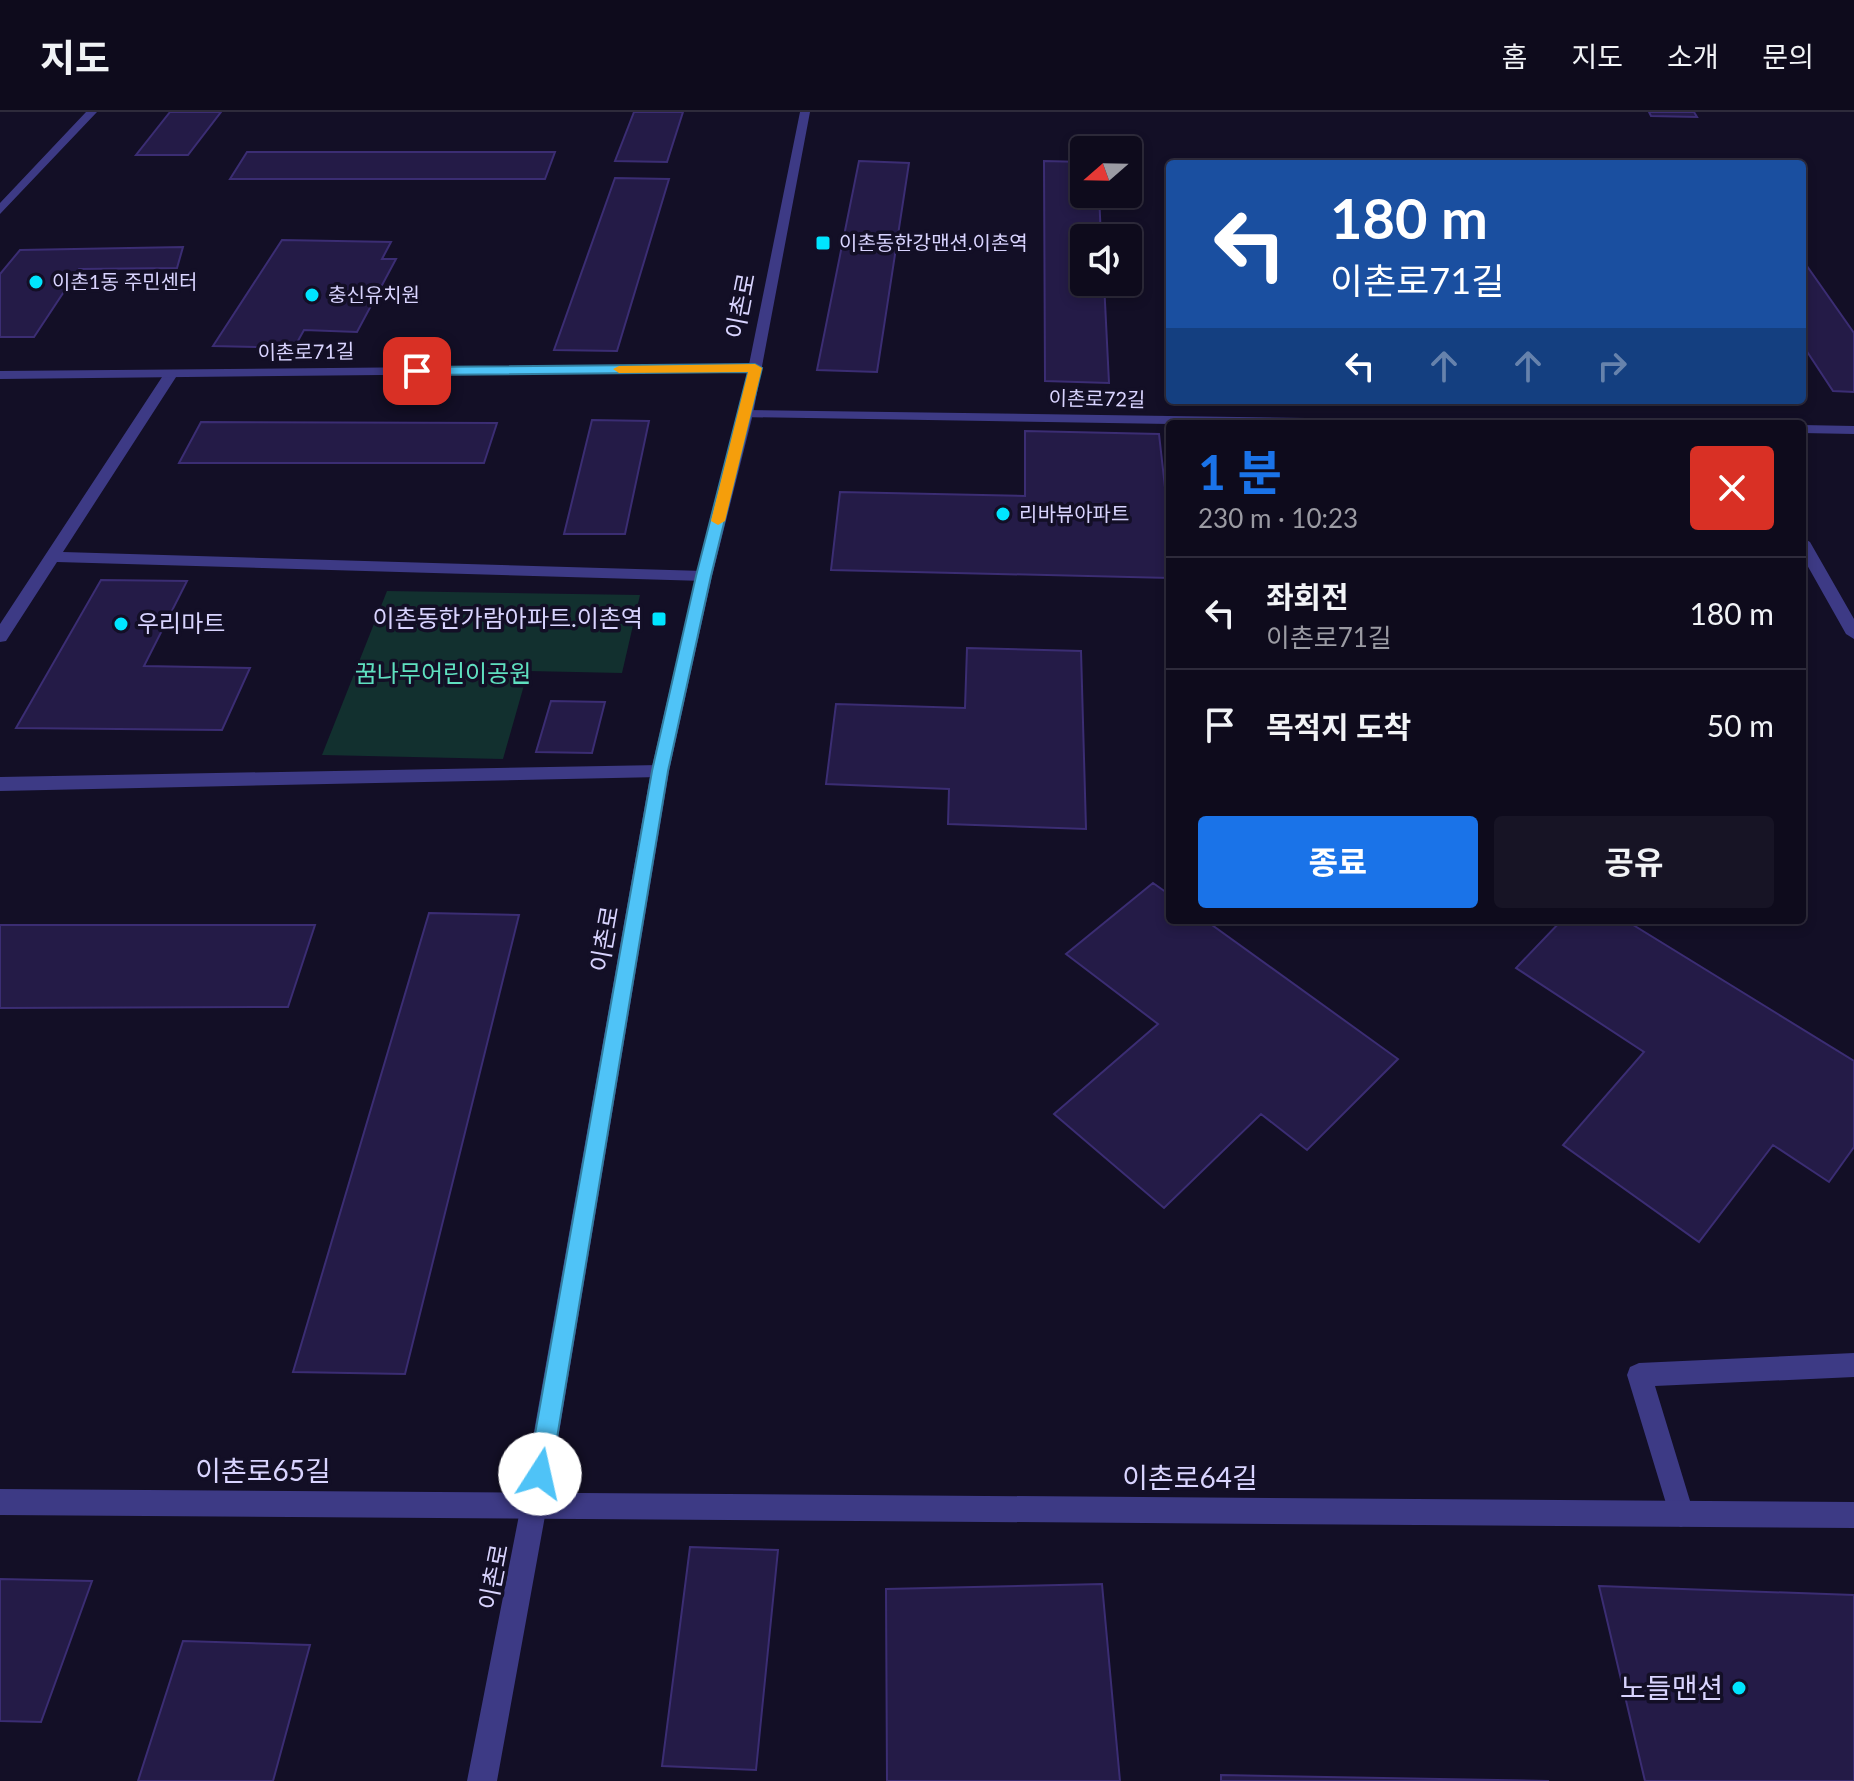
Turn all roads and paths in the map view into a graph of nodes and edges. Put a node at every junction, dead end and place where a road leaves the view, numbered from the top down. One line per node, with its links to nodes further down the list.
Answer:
1 (92, 112): 3 (street)
2 (805, 112): 4 (street, 이촌로)
3 (0, 210)
4 (755, 368): 5 (street, 이촌로71길); 7 (street, 이촌로)
5 (171, 374): 6 (street, 이촌로71길); 12 (street)
6 (0, 375)
7 (746, 414): 8 (street, 이촌로72길); 13 (street, 이촌로)
8 (1167, 420)
9 (1806, 429): 10 (street)
10 (1854, 430)
11 (1806, 549): 14 (street)
12 (51, 557): 13 (street); 15 (street)
13 (704, 576): 16 (street, 이촌로)
14 (1854, 634)
15 (0, 637)
16 (660, 771): 17 (street); 20 (street, 이촌로)
17 (0, 784)
18 (1854, 1365): 21 (street)
19 (0, 1502): 20 (street, 이촌로65길)
20 (530, 1505): 21 (street, 이촌로64길); 23 (street, 이촌로)
21 (1681, 1514): 22 (street, 이촌로64길)
22 (1854, 1515)
23 (482, 1781)

